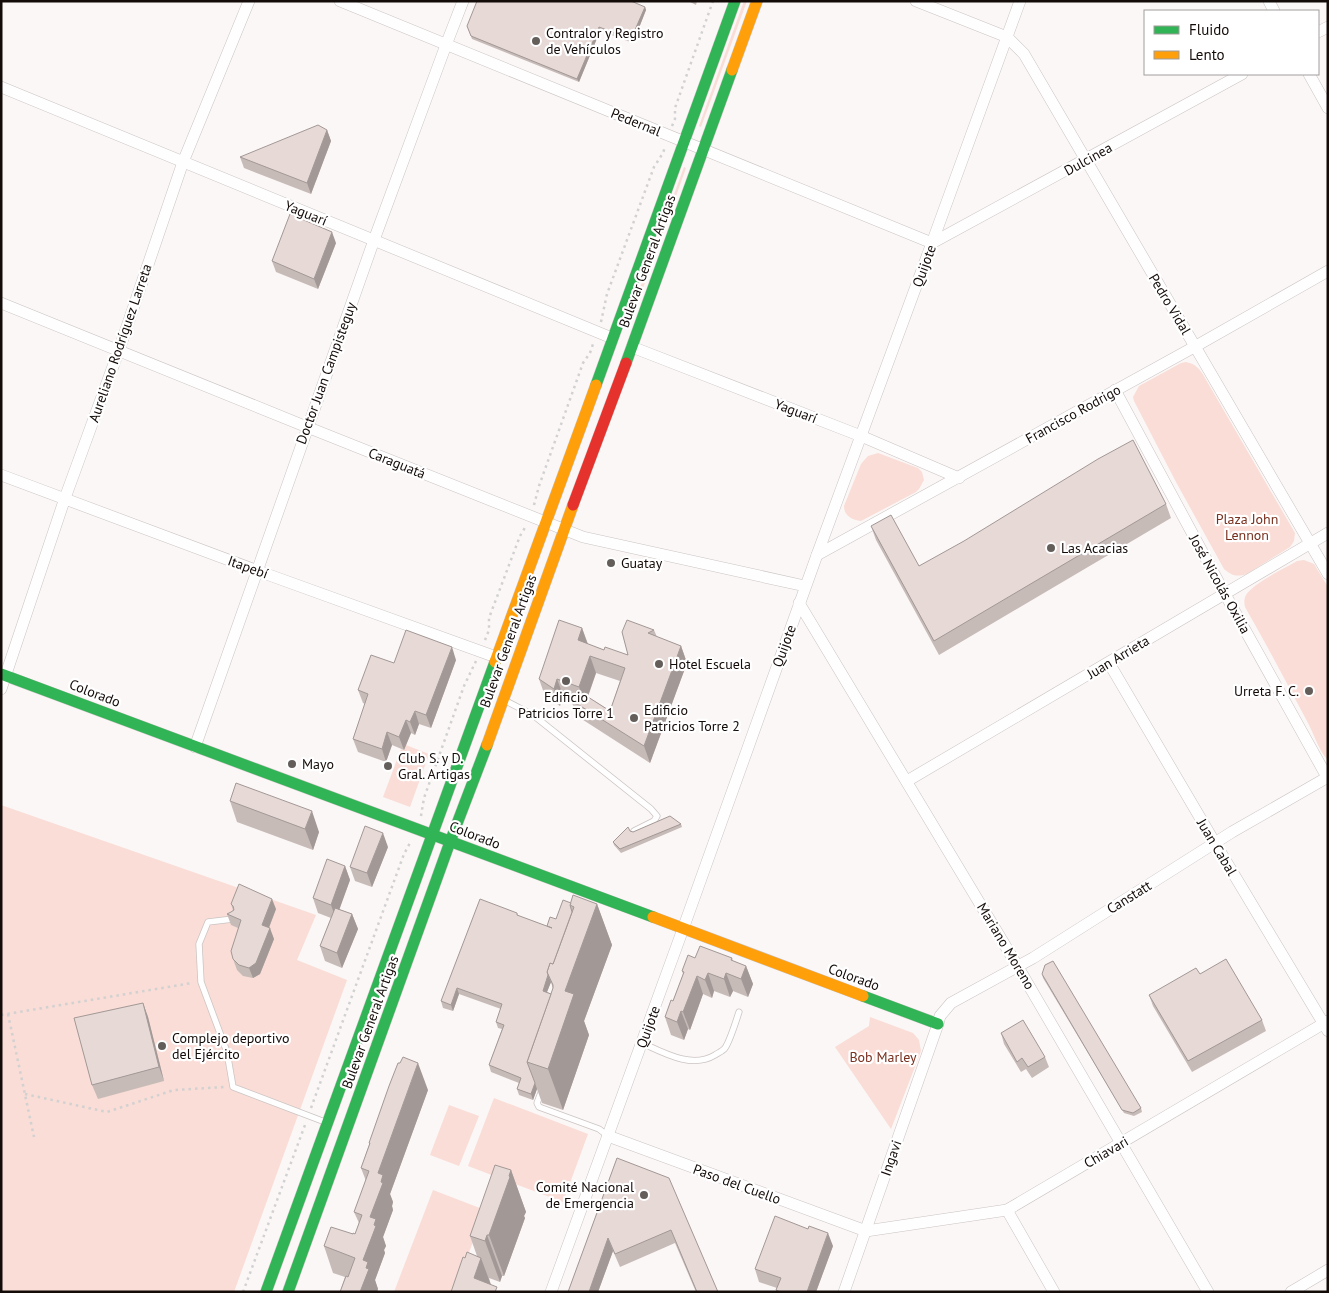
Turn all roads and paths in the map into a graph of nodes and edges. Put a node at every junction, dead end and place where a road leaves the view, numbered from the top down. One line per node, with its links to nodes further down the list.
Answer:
1 (249, 1): 17 (street, Aureliano Rodríguez Larreta)
2 (340, 1): 9 (street, Pedernal)
3 (463, 1): 9 (street, Doctor Juan Campisteguy)
4 (735, 1): 14 (main road, Bulevar General Artigas)
5 (757, 1): 15 (main road, Bulevar General Artigas)
6 (916, 1): 8 (street)
7 (1020, 1): 8 (street, Quijote)
8 (1007, 37): 16 (street, Pedro Vidal); 19 (street, Quijote)
9 (446, 45): 14 (street, Pedernal); 18 (street, Doctor Juan Campisteguy)
10 (1240, 75): 16 (street, Dulcinea)
11 (1310, 75): 13 (street)
12 (1, 86): 17 (street, Yaguarí)
13 (1328, 108)
14 (683, 142): 15 (street, Pedernal); 22 (main road, Bulevar General Artigas)
15 (703, 150): 19 (street, Pedernal); 24 (main road, Bulevar General Artigas)
16 (1086, 160): 19 (street, Dulcinea); 23 (street, Pedro Vidal)
17 (183, 162): 18 (street, Yaguarí); 25 (street, Aureliano Rodríguez Larreta)
18 (374, 240): 22 (street, Yaguarí); 27 (street, Doctor Juan Campisteguy)
19 (932, 243): 28 (street, Quijote)
20 (1328, 271): 23 (street, Francisco Rodrigo)
21 (1, 303): 25 (street, Caraguatá)
22 (612, 338): 32 (main road, Bulevar General Artigas)
23 (1196, 346): 26 (street, Francisco Rodrigo); 35 (street, Pedro Vidal)
24 (632, 347): 28 (street, Yaguarí); 33 (main road, Bulevar General Artigas)
25 (118, 350): 27 (street, Caraguatá); 31 (street, Aureliano Rodríguez Larreta)
26 (1115, 390): 30 (street, Francisco Rodrigo); 40 (street, José Nicolás Oxilia)
27 (307, 427): 32 (street, Caraguatá); 37 (street, Doctor Juan Campisteguy)
28 (861, 436): 30 (street, Yaguarí); 36 (street, Quijote)
29 (1, 475): 31 (street, Itapebí)
30 (959, 478): 36 (street, Francisco Rodrigo)
31 (65, 498): 37 (street, Itapebí); 44 (street, Aureliano Rodríguez Larreta)
32 (545, 522): 33 (street, Caraguatá); 42 (main road, Bulevar General Artigas)
33 (564, 529): 39 (street, Caraguatá); 46 (main road, Bulevar General Artigas)
34 (1328, 533): 35 (street, Juan Arrieta)
35 (1309, 544): 38 (street, Pedro Vidal); 40 (street, Juan Arrieta)
36 (817, 555): 39 (street, Quijote)
37 (258, 571): 42 (street, Itapebí); 47 (street, Doctor Juan Campisteguy)
38 (1328, 574)
39 (805, 586): 41 (street, Quijote)
40 (1225, 594): 43 (street, Juan Arrieta); 48 (street, José Nicolás Oxilia)
41 (799, 603): 49 (street, Mariano Moreno); 55 (street, Quijote)
42 (496, 657): 51 (main road, Bulevar General Artigas)
43 (1109, 663): 49 (street, Juan Arrieta); 53 (street, Juan Cabal)
44 (4, 675): 45 (street, Aureliano Rodríguez Larreta); 47 (main road, Colorado)
45 (1, 689)
46 (504, 700): 50 (lane); 52 (main road, Bulevar General Artigas)
47 (195, 747): 51 (main road, Colorado)
48 (1328, 777): 53 (street, Canstatt)
49 (907, 781): 56 (street, Mariano Moreno)
50 (634, 831)
51 (432, 835): 52 (main road, Colorado); 67 (main road, Bulevar General Artigas)
52 (450, 842): 55 (main road, Colorado); 75 (main road, Bulevar General Artigas)
53 (1215, 843): 56 (street, Canstatt); 62 (street, Juan Cabal)
54 (233, 919): 57 (lane)
55 (683, 929): 61 (main road, Colorado); 63 (street, Quijote)
56 (1018, 967): 61 (street, Canstatt); 70 (street, Mariano Moreno)
57 (201, 982): 59 (path); 65 (lane)
58 (739, 1012): 63 (lane)
59 (8, 1014): 60 (path); 66 (path)
60 (1, 1015)
61 (938, 1024): 72 (street, Ingavi)
62 (1326, 1025): 70 (street, Chiavari)
63 (642, 1043): 68 (street, Quijote)
64 (544, 1084): 68 (lane)
65 (233, 1087): 66 (path); 67 (lane)
66 (25, 1094): 69 (path)
67 (327, 1123): 74 (main road, Bulevar General Artigas)
68 (608, 1136): 72 (street, Paso del Cuello); 76 (street, Quijote)
69 (34, 1137)
70 (1122, 1143): 71 (street, Chiavari); 79 (street, Mariano Moreno)
71 (1007, 1210): 72 (street, Chiavari); 78 (street)
72 (866, 1231): 77 (street, Ingavi)
73 (1328, 1270): 80 (street)
74 (266, 1292)
75 (288, 1292)
76 (551, 1292)
77 (844, 1292)
78 (1054, 1292)
79 (1208, 1292)
80 (1291, 1292)

